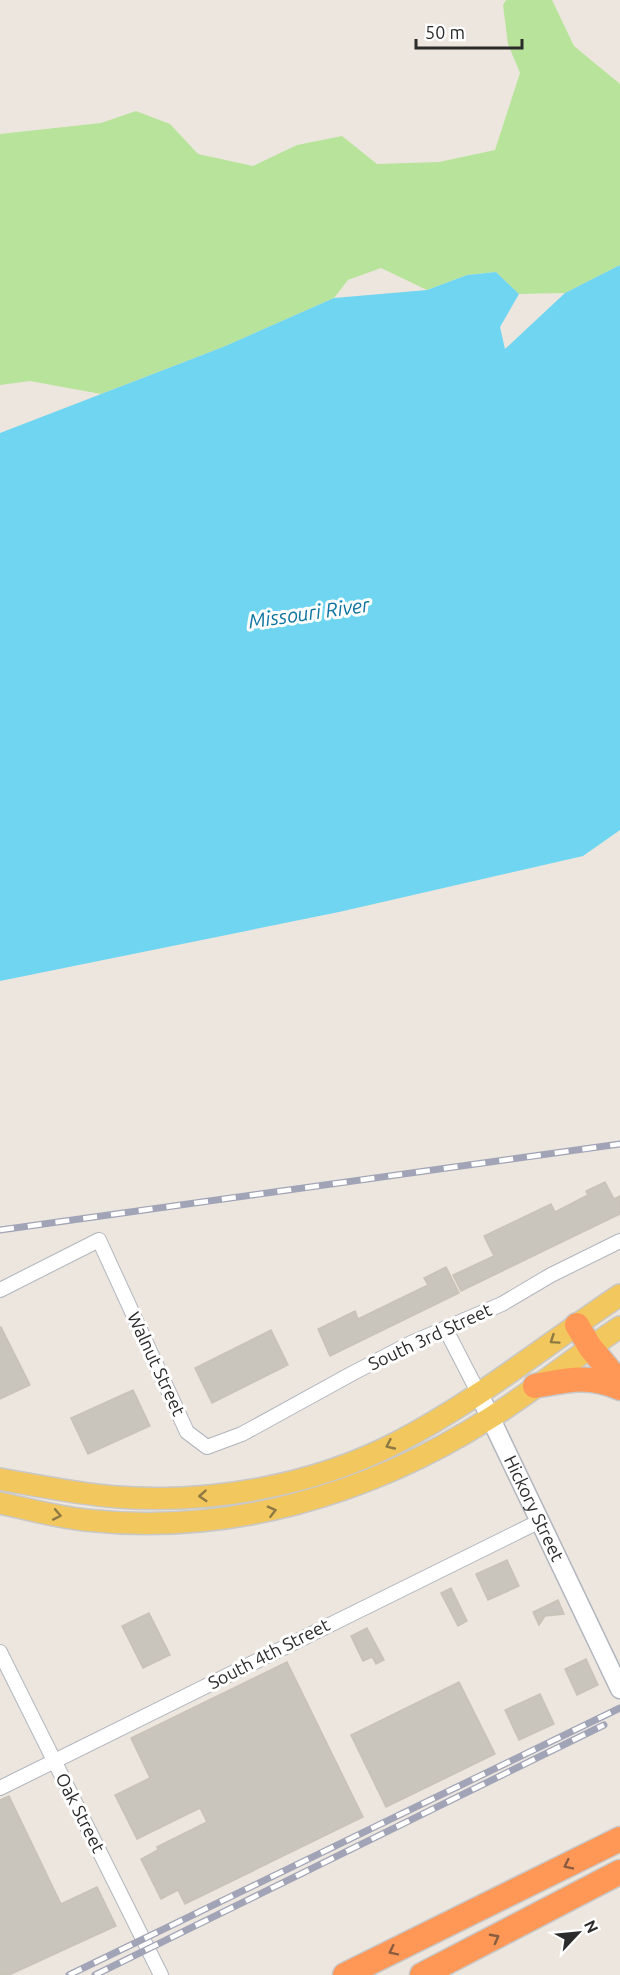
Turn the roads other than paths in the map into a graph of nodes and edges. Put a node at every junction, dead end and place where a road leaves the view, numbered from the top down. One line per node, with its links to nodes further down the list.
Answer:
1 (620, 1241): 6 (street, South 3rd Street)
2 (0, 1290): 14 (street, Walnut Street)
3 (620, 1295): 4 (main road)
4 (577, 1325): 7 (highway); 12 (main road, one-way to 12)
5 (620, 1327): 7 (main road)
6 (445, 1328): 12 (street, Hickory Street); 14 (street, South 3rd Street)
7 (594, 1344): 8 (highway); 9 (highway); 10 (main road)
8 (620, 1361)
9 (620, 1383)
10 (535, 1386): 11 (highway); 13 (main road)
11 (620, 1388)
12 (477, 1392): 13 (street, Hickory Street); 15 (main road, one-way to 15)
13 (490, 1418): 16 (main road, one-way to 13); 17 (street, Hickory Street)
14 (242, 1434)
15 (0, 1479)
16 (0, 1503)
17 (538, 1522): 19 (street, Hickory Street); 20 (street, South 4th Street)
18 (0, 1652): 20 (street, Oak Street)
19 (620, 1689)
20 (55, 1763): 21 (street, South 4th Street); 25 (street, Oak Street)
21 (0, 1788)
22 (620, 1839): 26 (highway, one-way to 26)
23 (620, 1872): 24 (highway, one-way to 23)
24 (438, 1970): 27 (highway)
25 (161, 1975)
26 (345, 1975)
27 (422, 1975)

